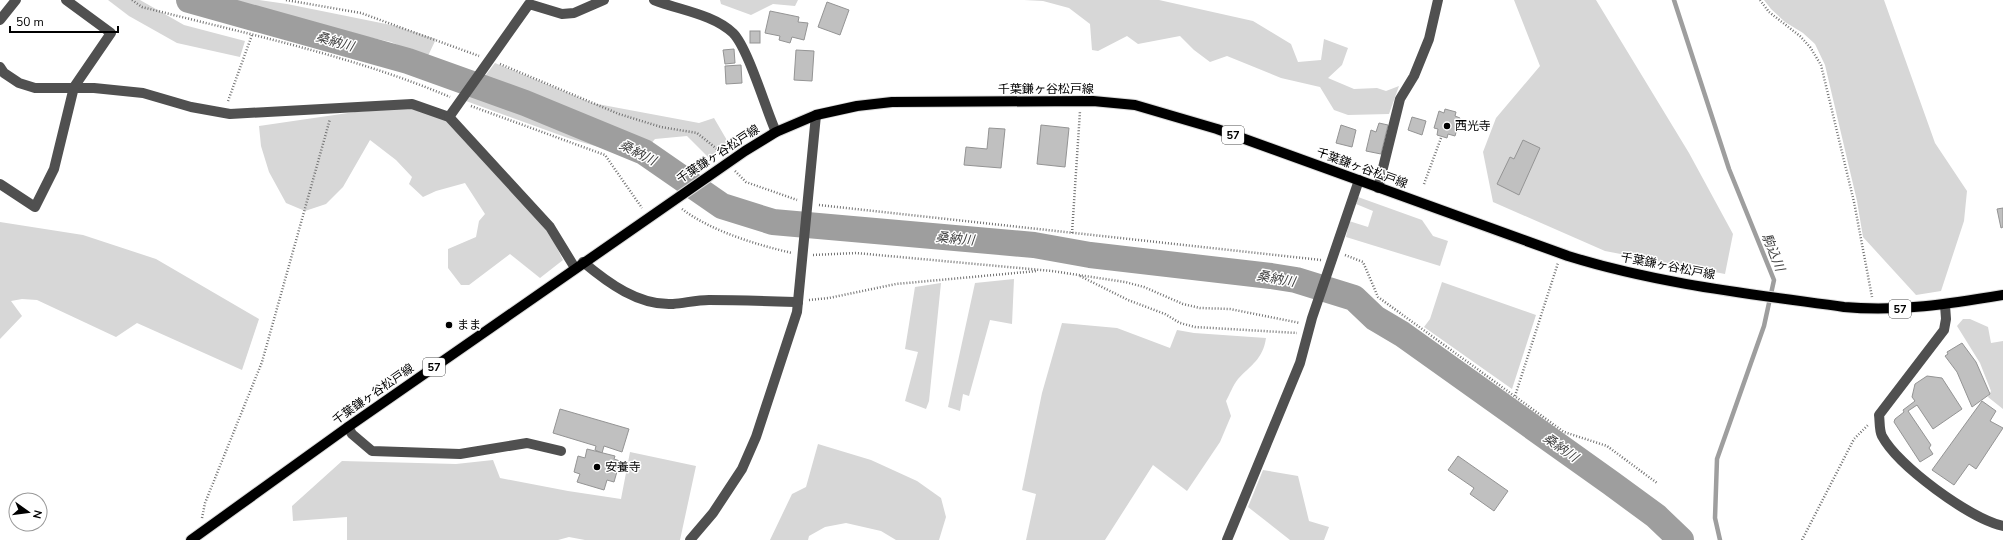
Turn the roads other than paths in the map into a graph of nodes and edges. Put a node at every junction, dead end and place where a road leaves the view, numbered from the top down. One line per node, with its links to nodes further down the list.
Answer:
1 (16, 0): 7 (street)
2 (66, 0): 9 (street)
3 (604, 0): 6 (street)
4 (654, 0): 12 (street)
5 (1438, 0): 15 (street)
6 (526, 2): 11 (street)
7 (0, 20)
8 (0, 67): 9 (street)
9 (74, 87): 11 (street); 14 (street)
10 (816, 115): 12 (main road, 千葉鎌ヶ谷松戸線 / 57); 13 (main road, 千葉鎌ヶ谷松戸線 / 57); 18 (street)
11 (449, 117): 16 (street)
12 (776, 132): 16 (main road, 千葉鎌ヶ谷松戸線 / 57)
13 (1359, 180): 15 (main road, 千葉鎌ヶ谷松戸線 / 57); 25 (street)
14 (0, 184)
15 (1378, 188): 19 (main road, 千葉鎌ヶ谷松戸線 / 57)
16 (579, 265): 18 (street); 20 (main road, 千葉鎌ヶ谷松戸線 / 57)
17 (2003, 295): 19 (main road, 千葉鎌ヶ谷松戸線 / 57)
18 (798, 302): 24 (street)
19 (1945, 305): 22 (street)
20 (348, 427): 21 (street); 23 (main road, 千葉鎌ヶ谷松戸線 / 57)
21 (561, 451)
22 (2003, 526)
23 (190, 540)
24 (690, 540)
25 (1227, 540)

